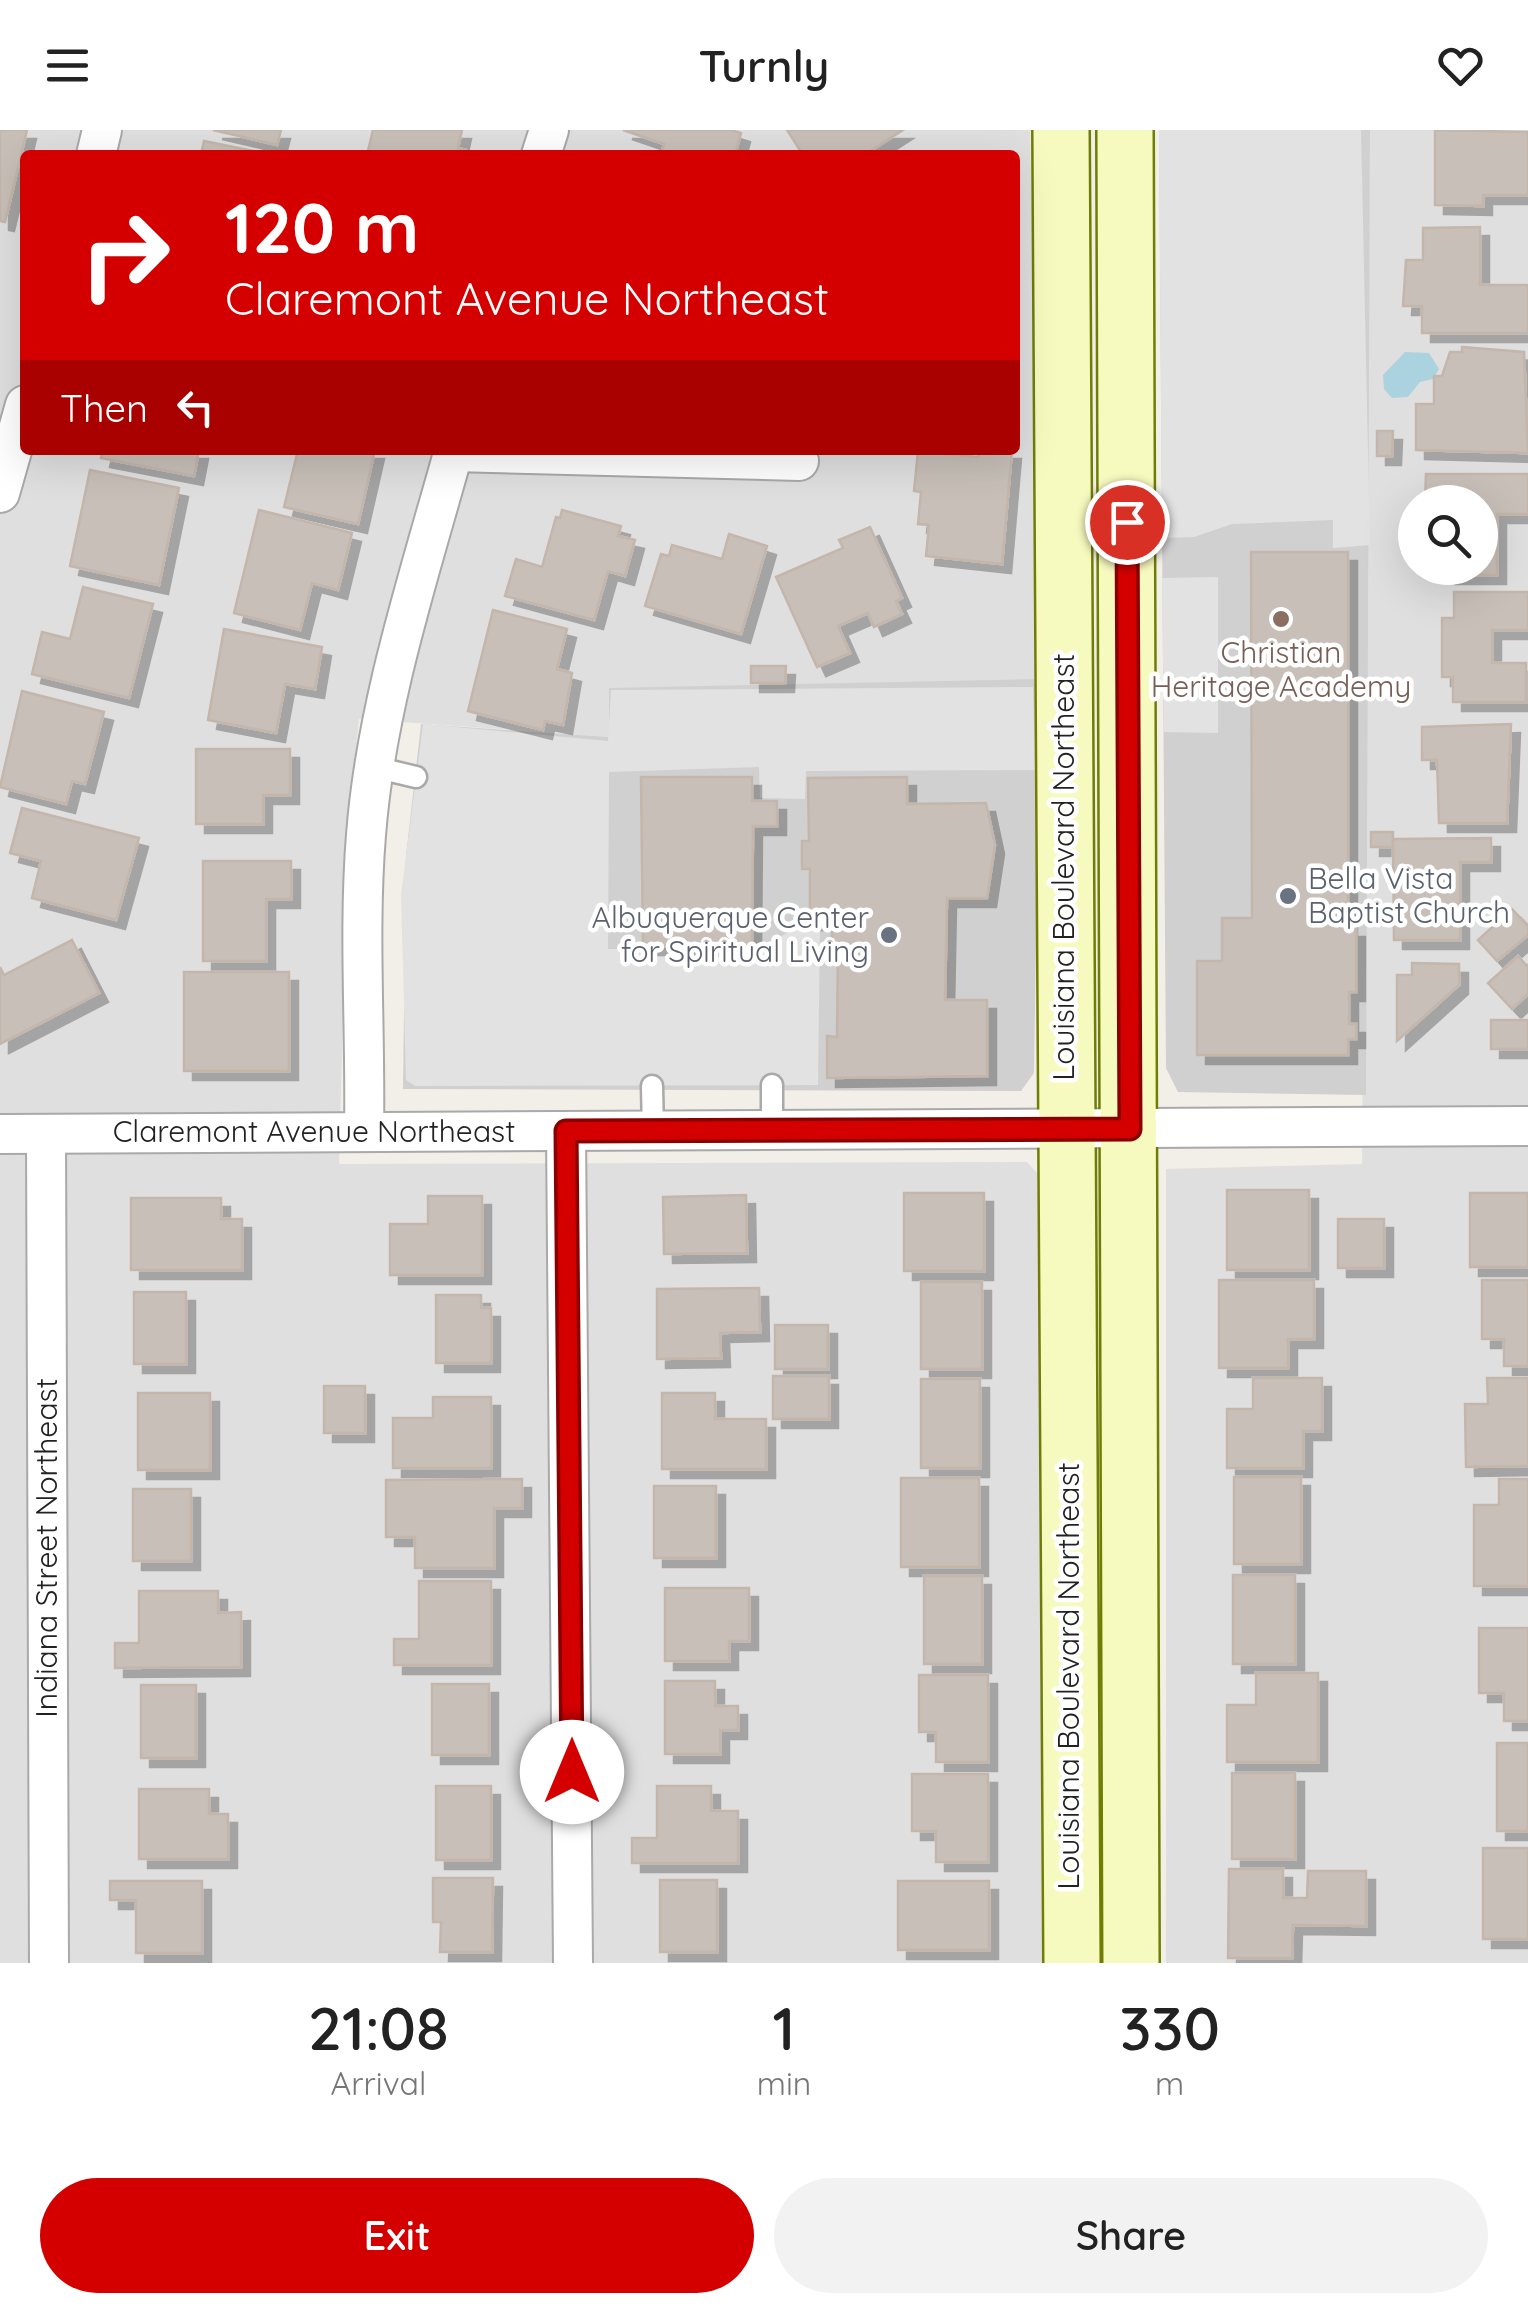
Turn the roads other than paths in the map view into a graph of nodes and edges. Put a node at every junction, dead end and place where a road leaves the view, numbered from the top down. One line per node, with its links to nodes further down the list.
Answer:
1 (1061, 130): 13 (main road, Louisiana Boulevard Northeast)
2 (1125, 130): 14 (main road, Louisiana Boulevard Northeast)
3 (20, 423): 7 (street)
4 (453, 455): 8 (street)
5 (592, 455): 6 (street)
6 (798, 461)
7 (0, 493)
8 (374, 766): 9 (lane); 18 (street)
9 (416, 777)
10 (772, 1085): 15 (lane)
11 (652, 1086): 17 (lane)
12 (1528, 1126): 14 (street, Claremont Avenue Northeast)
13 (1065, 1128): 14 (street, Claremont Avenue Northeast); 15 (street, Claremont Avenue Northeast); 23 (main road, Louisiana Boulevard Northeast)
14 (1130, 1129): 24 (main road, Louisiana Boulevard Northeast)
15 (772, 1130): 17 (street, Claremont Avenue Northeast)
16 (566, 1131): 17 (street, Claremont Avenue Northeast); 18 (street, Claremont Avenue Northeast); 22 (street)
17 (654, 1131)
18 (364, 1132): 20 (street, Claremont Avenue Northeast)
19 (0, 1134): 20 (street, Claremont Avenue Northeast)
20 (46, 1134): 21 (street, Indiana Street Northeast)
21 (49, 1963)
22 (573, 1963)
23 (1072, 1963)
24 (1131, 1963)

